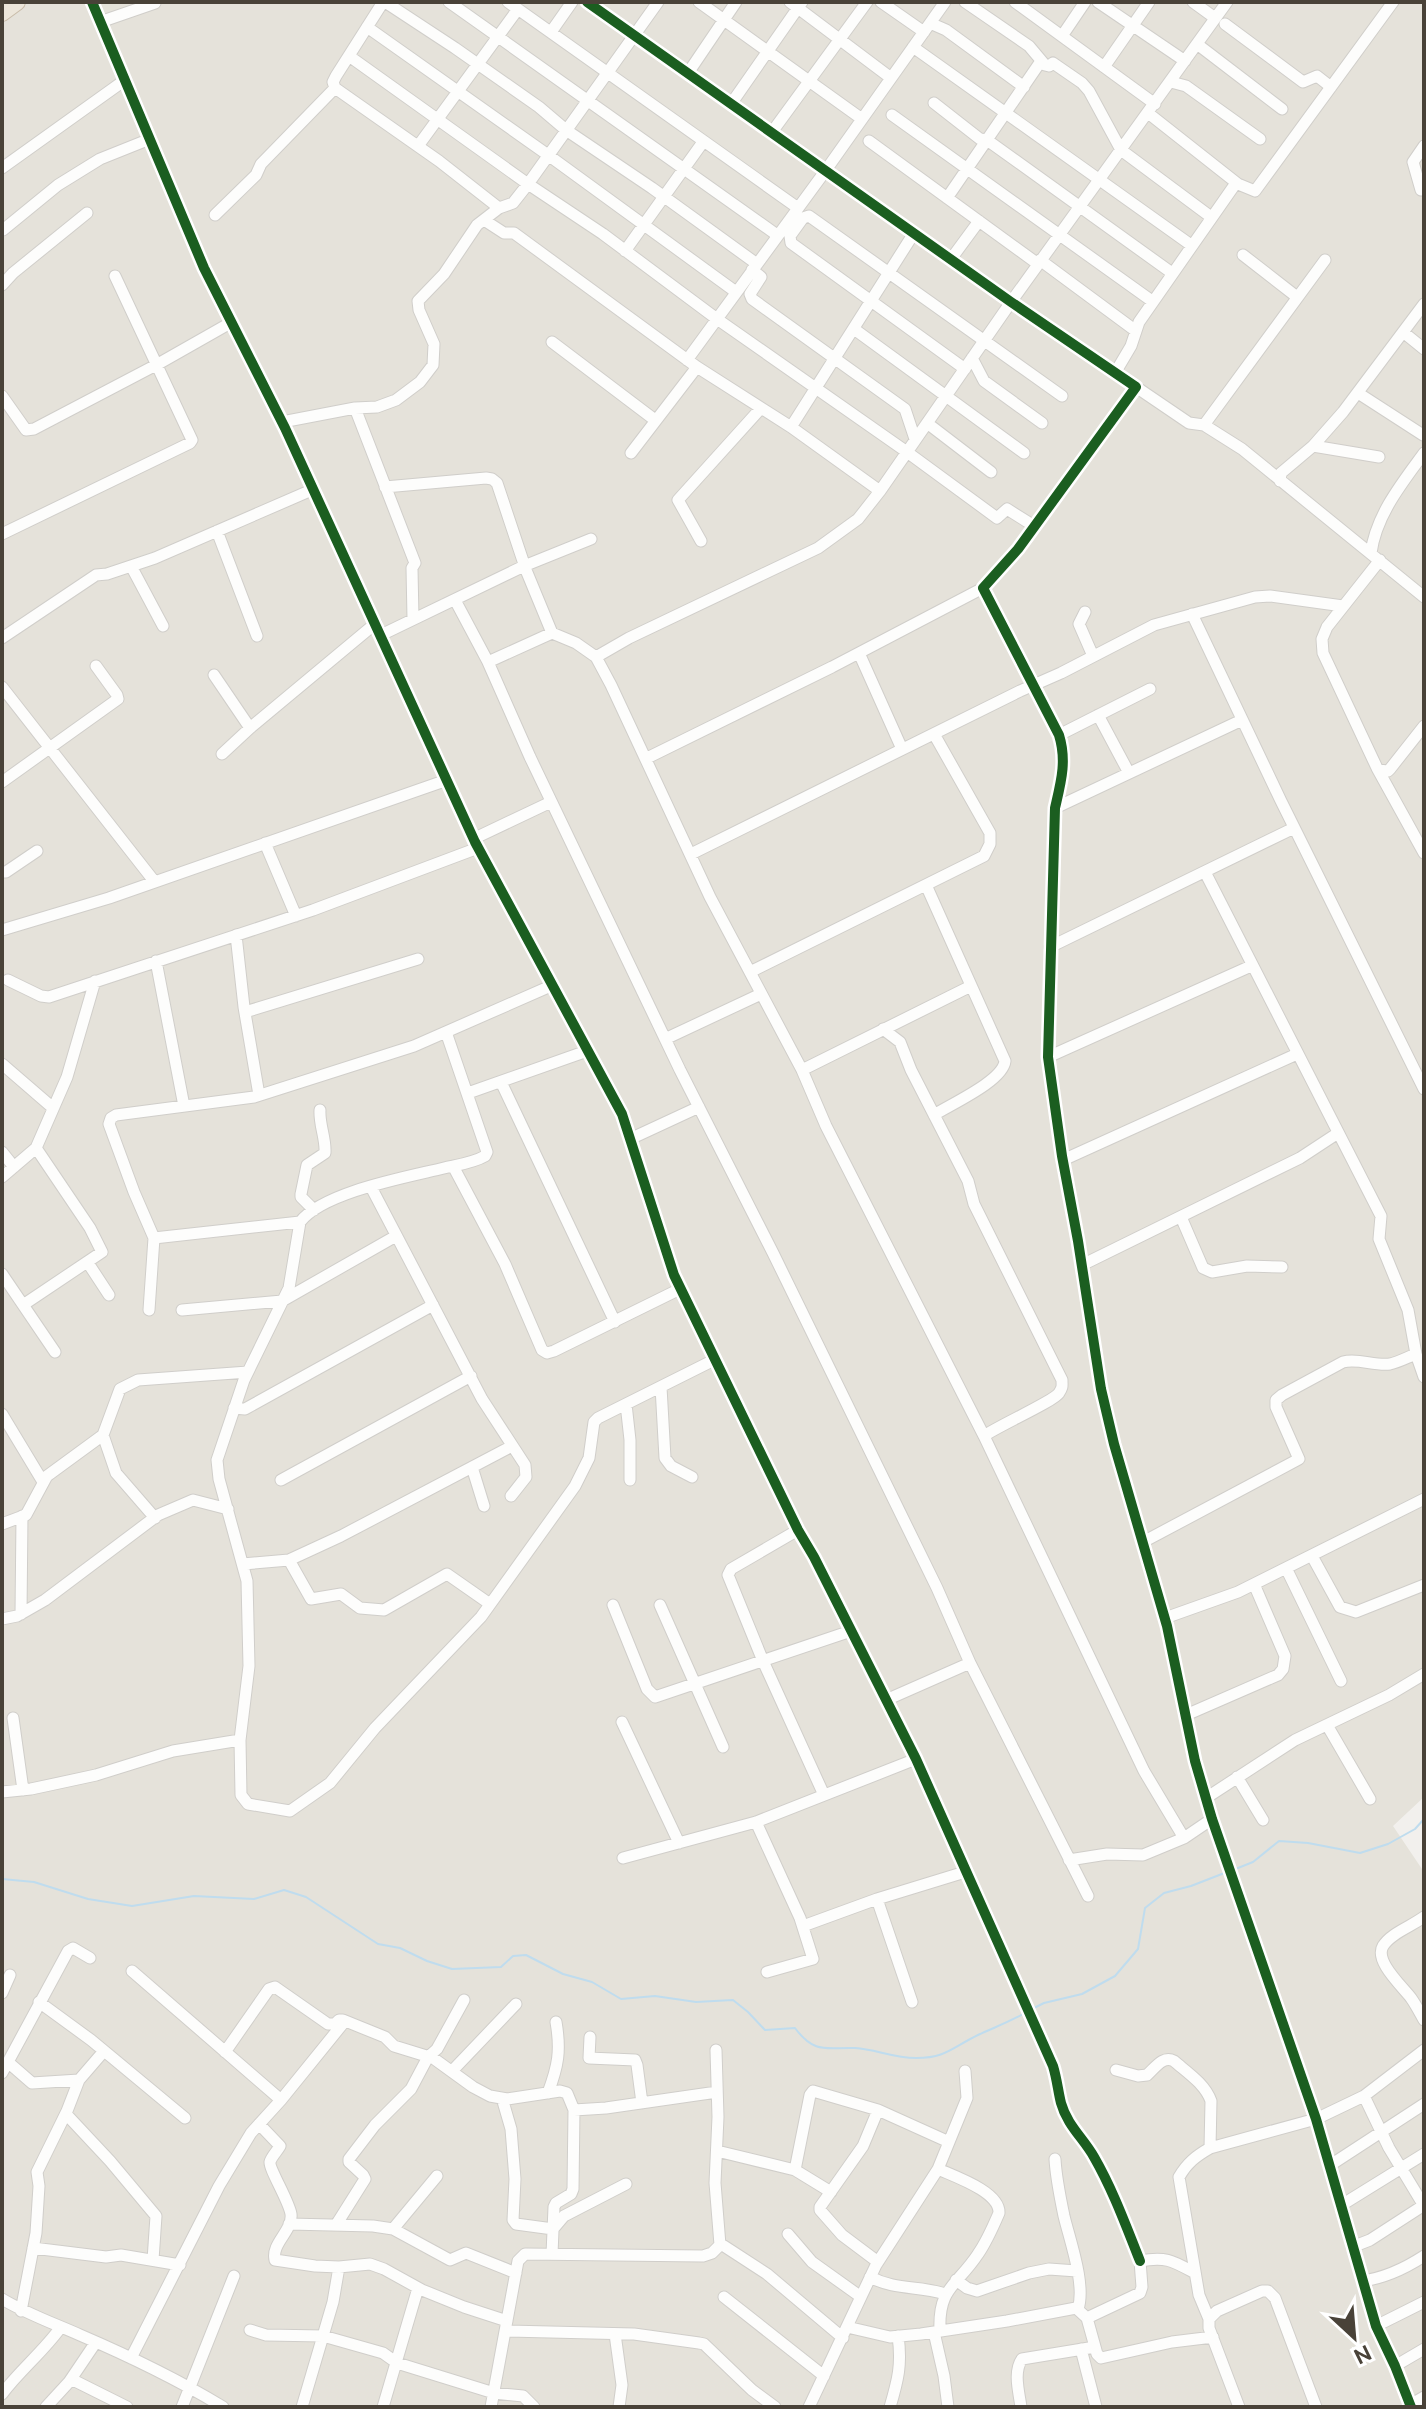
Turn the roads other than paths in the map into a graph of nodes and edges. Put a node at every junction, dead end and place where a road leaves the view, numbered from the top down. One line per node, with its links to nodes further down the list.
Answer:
1 (17, 2): 24 (highway)
2 (92, 2): 27 (street)
3 (384, 2): 29 (street); 42 (street)
4 (449, 2): 32 (street)
5 (572, 2): 31 (street)
6 (587, 2): 33 (street)
7 (658, 2): 33 (street)
8 (699, 2): 25 (street)
9 (736, 2): 25 (street)
10 (867, 2): 35 (street)
11 (881, 2): 30 (street)
12 (945, 2): 30 (street)
13 (965, 2): 40 (street)
14 (1085, 2): 34 (street)
15 (1098, 2): 28 (street)
16 (1149, 2): 28 (street)
17 (1193, 2): 26 (street)
18 (1227, 2): 26 (street)
19 (1393, 2): 51 (street)
20 (155, 3): 27 (street)
21 (1018, 3): 34 (street)
22 (797, 4): 35 (street); 38 (street)
23 (513, 5): 31 (street); 32 (street)
24 (2, 13)
25 (724, 20): 38 (street); 45 (street)
26 (1220, 21): 36 (street); 51 (street)
27 (100, 22): 47 (street)
28 (1132, 25): 41 (street); 43 (street)
29 (367, 27): 39 (street); 53 (street)
30 (927, 27): 37 (street); 50 (street)
31 (551, 32): 44 (street)
32 (498, 36): 42 (street); 54 (street)
33 (634, 36): 44 (street); 45 (street)
34 (1062, 36): 43 (street)
35 (840, 40): 46 (street); 48 (street)
36 (1197, 44): 41 (street); 58 (street)
37 (913, 47): 46 (street); 59 (street)
38 (768, 50): 48 (street); 56 (street)
39 (349, 56): 52 (street); 61 (street)
40 (1041, 61): 50 (street); 72 (street)
41 (1185, 61): 49 (street)
42 (477, 63): 53 (street); 63 (street)
43 (1104, 67): 57 (street)
44 (607, 73): 54 (street); 69 (street)
45 (688, 73): 56 (street)
46 (891, 78): 62 (street)
47 (125, 80): 65 (street); 74 (street)
48 (810, 80): 62 (street); 64 (street)
49 (1171, 82): 57 (street); 66 (street)
50 (1024, 87): 59 (street)
51 (1331, 87): 79 (street)
52 (335, 88): 70 (street); 88 (street)
53 (457, 91): 61 (street); 73 (street)
54 (588, 100): 63 (street); 75 (street)
55 (934, 103): 67 (street)
56 (731, 104): 64 (street)
57 (1151, 109): 72 (street); 79 (street)
58 (1282, 109)
59 (1006, 114): 67 (street); 78 (street)
60 (892, 115): 76 (street)
61 (436, 119): 70 (street); 80 (street)
62 (862, 119): 77 (street)
63 (566, 130): 73 (street); 82 (street)
64 (772, 132): 77 (street)
65 (150, 139): 93 (street); 115 (street)
66 (1260, 139)
67 (987, 140): 76 (street); 84 (street)
68 (869, 141): 83 (street)
69 (703, 142): 75 (street); 86 (street)
70 (418, 146): 85 (street)
71 (1424, 146): 81 (street)
72 (1121, 150): 78 (street); 89 (street)
73 (548, 155): 80 (street); 92 (street)
74 (2, 168)
75 (682, 169): 82 (street); 96 (street)
76 (967, 169): 83 (street); 95 (street)
77 (826, 170): 86 (street); 94 (street)
78 (1100, 179): 84 (street); 97 (street)
79 (1236, 183): 89 (street)
80 (528, 184): 85 (street); 98 (street)
81 (1421, 190)
82 (664, 196): 92 (street); 103 (street)
83 (947, 198): 91 (street)
84 (1079, 207): 95 (street); 105 (street)
85 (499, 208): 90 (street)
86 (798, 208): 96 (street)
87 (87, 213): 107 (street)
88 (215, 215)
89 (1211, 217): 97 (street)
90 (484, 220): 124 (street); 133 (street)
91 (979, 221): 100 (street); 102 (street)
92 (644, 224): 98 (street); 108 (street)
93 (3, 230)
94 (914, 233): 100 (street); 104 (street)
95 (1060, 234): 102 (street); 111 (street)
96 (777, 235): 103 (street)
97 (1191, 245): 105 (street)
98 (625, 251): 114 (street)
99 (1243, 255): 109 (street)
100 (951, 259): 112 (street)
101 (1325, 260): 109 (street)
102 (1039, 262): 112 (street); 117 (street)
103 (755, 267): 108 (street); 122 (street)
104 (890, 272): 110 (street); 110 (street); 120 (street)
105 (1172, 273): 111 (street)
106 (115, 276): 123 (street)
107 (2, 285)
108 (736, 292): 114 (street)
109 (1297, 297): 139 (street)
110 (872, 301): 116 (street); 125 (street)
111 (1152, 301): 117 (street)
112 (1011, 302): 120 (street); 126 (street)
113 (1424, 304): 118 (street)
114 (717, 319): 124 (street); 128 (street)
115 (232, 322): 123 (street); 136 (street)
116 (854, 329): 122 (street); 132 (street)
117 (1136, 331): 126 (street)
118 (1403, 332): 121 (street); 129 (street)
119 (552, 342): 135 (street)
120 (984, 342): 125 (street); 131 (street)
121 (1424, 349)
122 (835, 360): 128 (street); 142 (street)
123 (158, 364): 130 (street); 156 (street)
124 (692, 364): 134 (street); 135 (street)
125 (968, 364): 132 (street); 138 (street)
126 (1115, 373): 127 (street)
127 (1136, 387): 139 (street); 154 (street)
128 (816, 389): 140 (street); 144 (street)
129 (1358, 393): 141 (street); 143 (street)
130 (2, 396)
131 (1062, 396)
132 (945, 397): 137 (street); 146 (street)
133 (355, 408): 136 (street); 151 (street)
134 (761, 408): 140 (street); 158 (street)
135 (655, 420): 145 (street)
136 (282, 422): 152 (street)
137 (927, 423): 142 (street); 149 (street)
138 (1042, 423)
139 (1204, 425): 150 (street)
140 (791, 427): 153 (street)
141 (1423, 435)
142 (915, 439): 144 (street)
143 (1313, 446): 148 (street); 150 (street)
144 (907, 452): 153 (street); 154 (street)
145 (631, 453)
146 (1024, 453)
147 (1424, 453): 159 (street)
148 (1379, 457)
149 (991, 472)
150 (1280, 481): 159 (street)
151 (385, 487): 161 (street); 168 (street)
152 (314, 489): 155 (street); 169 (street)
153 (880, 491): 177 (street)
154 (1034, 526): 162 (street)
155 (217, 531): 160 (street); 173 (street)
156 (2, 534)
157 (591, 539): 161 (street)
158 (701, 541)
159 (1375, 556): 163 (street); 165 (street)
160 (131, 566): 170 (street); 174 (street)
161 (524, 566): 164 (street); 171 (street)
162 (983, 588): 175 (street); 181 (street)
163 (1424, 597)
164 (455, 600): 168 (street); 178 (street)
165 (1343, 606): 167 (street); 194 (street)
166 (1085, 612): 176 (street)
167 (1192, 614): 176 (street); 185 (street)
168 (413, 619): 172 (street)
169 (376, 623): 172 (street); 187 (street)
170 (163, 626)
171 (552, 633): 177 (street); 178 (street)
172 (381, 635): 196 (street)
173 (257, 636)
174 (2, 638)
175 (859, 653): 191 (street); 193 (street)
176 (1093, 656): 181 (street)
177 (596, 657): 193 (street)
178 (488, 662): 198 (street)
179 (96, 666): 190 (street)
180 (214, 675): 187 (street)
181 (1033, 685): 188 (street); 189 (street)
182 (2, 687): 190 (street)
183 (1150, 689): 184 (street)
184 (1098, 715): 189 (street); 195 (street)
185 (1242, 720): 195 (street); 200 (street)
186 (1424, 726): 194 (street)
187 (250, 728): 192 (street)
188 (934, 734): 191 (street); 209 (street)
189 (1059, 735): 199 (street)
190 (49, 747): 197 (street); 208 (street)
191 (902, 749): 205 (street)
192 (222, 754)
193 (647, 758): 205 (street)
194 (1378, 770): 204 (street)
195 (1129, 773): 199 (street)
196 (447, 780): 201 (street); 202 (street)
197 (2, 782)
198 (551, 802): 202 (street); 227 (street)
199 (1055, 808): 213 (street)
200 (1294, 828): 207 (street); 235 (street)
201 (265, 843): 208 (street); 210 (street)
202 (476, 844): 210 (street); 220 (street)
203 (37, 851): 206 (street)
204 (1424, 853)
205 (691, 854): 217 (street)
206 (2, 872)
207 (1205, 872): 213 (street); 216 (street)
208 (154, 881): 211 (street)
209 (926, 885): 217 (street); 221 (street)
210 (296, 916): 212 (street)
211 (2, 930)
212 (236, 935): 215 (street); 223 (street)
213 (1050, 947): 231 (street)
214 (418, 959): 223 (street)
215 (156, 961): 219 (street); 238 (street)
216 (1251, 966): 230 (street); 231 (street)
217 (750, 972): 222 (street)
218 (8, 980): 219 (street)
219 (95, 981): 240 (street)
220 (553, 985): 226 (street); 229 (street)
221 (971, 986): 224 (street); 242 (street)
222 (761, 994): 227 (street); 233 (street)
223 (245, 1012): 237 (street)
224 (907, 1018): 225 (street); 228 (street)
225 (883, 1029): 228 (street); 233 (street)
226 (446, 1032): 236 (street); 237 (street)
227 (665, 1039): 239 (street)
228 (900, 1042): 242 (street)
229 (587, 1051): 234 (street); 244 (street)
230 (1297, 1054): 243 (street); 247 (street)
231 (1048, 1057): 247 (street)
232 (2, 1064): 240 (street)
233 (802, 1070): 282 (street)
234 (501, 1082): 236 (street); 269 (street)
235 (1424, 1089)
236 (468, 1093): 248 (street)
237 (259, 1095): 238 (street)
238 (184, 1106): 256 (street)
239 (699, 1107): 244 (street); 312 (street)
240 (53, 1108): 245 (street)
241 (320, 1110): 252 (street)
242 (934, 1115): 282 (street)
243 (1338, 1133): 253 (street); 270 (street)
244 (630, 1139): 261 (street)
245 (36, 1148): 249 (street); 257 (street)
246 (2, 1152): 249 (street)
247 (1063, 1160): 258 (street)
248 (453, 1166): 251 (street); 269 (street)
249 (14, 1167): 250 (street)
250 (2, 1177)
251 (371, 1187): 252 (street); 255 (street)
252 (314, 1210): 254 (street)
253 (1181, 1217): 258 (street); 259 (street)
254 (300, 1222): 256 (street); 263 (street)
255 (396, 1236): 263 (street); 265 (street)
256 (154, 1238): 266 (street)
257 (88, 1263): 262 (street); 264 (street)
258 (1082, 1265): 297 (street)
259 (1282, 1267)
260 (2, 1274): 264 (street)
261 (680, 1289): 269 (street); 273 (street)
262 (109, 1295)
263 (282, 1301): 267 (street); 274 (street)
264 (23, 1305): 271 (street)
265 (433, 1305): 275 (street); 279 (street)
266 (149, 1310)
267 (182, 1310)
268 (1422, 1317): 270 (street)
269 (615, 1322)
270 (1410, 1323): 272 (street)
271 (55, 1352)
272 (1416, 1354): 276 (street); 297 (street)
273 (714, 1360): 277 (street); 296 (street)
274 (248, 1372): 279 (street); 281 (street)
275 (471, 1376): 283 (street); 286 (street)
276 (1424, 1377)
277 (661, 1387): 278 (street); 285 (street)
278 (626, 1404): 287 (street); 304 (street)
279 (234, 1408): 292 (street)
280 (2, 1414): 288 (street)
281 (103, 1435): 288 (street); 294 (street)
282 (984, 1436): 333 (street)
283 (512, 1446): 284 (street); 289 (street)
284 (472, 1467): 291 (street); 299 (street)
285 (692, 1477)
286 (281, 1480)
287 (630, 1480)
288 (43, 1482): 293 (street)
289 (511, 1496)
290 (1424, 1499): 298 (street)
291 (484, 1506)
292 (228, 1509): 294 (street); 300 (street)
293 (22, 1516): 295 (street); 307 (street)
294 (155, 1518): 307 (street)
295 (2, 1524)
296 (798, 1530): 310 (street); 311 (street)
297 (1143, 1542): 308 (street)
298 (1312, 1556): 301 (street); 303 (street)
299 (289, 1560): 300 (street); 304 (street)
300 (243, 1564): 321 (street)
301 (1286, 1568): 302 (street); 314 (street)
302 (1254, 1584): 308 (street); 317 (street)
303 (1424, 1585)
304 (490, 1604): 321 (street)
305 (613, 1605): 315 (street)
306 (660, 1605): 315 (street)
307 (21, 1614): 309 (street)
308 (1165, 1618): 317 (street)
309 (2, 1619)
310 (851, 1631): 311 (street); 316 (street)
311 (763, 1661): 315 (street); 327 (street)
312 (970, 1663): 316 (street); 336 (street)
313 (1424, 1674): 320 (street)
314 (1341, 1681)
315 (695, 1683): 322 (street)
316 (886, 1700): 323 (street)
317 (1186, 1715): 328 (street)
318 (13, 1718): 325 (street)
319 (622, 1722): 334 (street)
320 (1327, 1725): 324 (street); 329 (street)
321 (240, 1740): 325 (street)
322 (723, 1747)
323 (916, 1759): 327 (street); 337 (street)
324 (1237, 1777): 328 (street); 331 (street)
325 (23, 1790): 326 (street)
326 (2, 1792)
327 (824, 1795): 332 (street)
328 (1206, 1798): 330 (street)
329 (1370, 1799)
330 (1212, 1819): 333 (street); 376 (street)
331 (1263, 1820)
332 (756, 1822): 334 (street); 341 (street)
333 (1184, 1838): 336 (street)
334 (679, 1843): 335 (street)
335 (623, 1858)
336 (1069, 1860): 338 (street)
337 (965, 1872): 339 (street); 404 (street)
338 (1088, 1896)
339 (877, 1899): 341 (street); 349 (street)
340 (1424, 1917): 351 (street)
341 (803, 1926): 344 (street)
342 (90, 1958): 348 (street)
343 (132, 1971): 358 (street)
344 (767, 1972)
345 (10, 1975): 346 (street)
346 (2, 1993)
347 (464, 2000): 359 (street)
348 (39, 2002): 357 (street); 360 (street)
349 (912, 2002)
350 (516, 2004): 362 (street)
351 (1424, 2020)
352 (345, 2021): 358 (street); 359 (street); 369 (street)
353 (556, 2022): 366 (street)
354 (590, 2037): 370 (street)
355 (716, 2050): 365 (street)
356 (1424, 2050): 367 (street)
357 (104, 2051): 364 (street); 375 (street)
358 (225, 2052): 369 (street)
359 (428, 2057): 362 (street); 394 (street)
360 (5, 2068): 364 (street)
361 (1116, 2070): 380 (street)
362 (452, 2071): 368 (street)
363 (965, 2071): 379 (street)
364 (79, 2080): 374 (street)
365 (717, 2092): 370 (street); 381 (street)
366 (548, 2093): 368 (street); 372 (street)
367 (1364, 2096): 376 (street); 378 (street)
368 (502, 2098): 396 (street)
369 (281, 2100): 377 (street)
370 (642, 2103): 372 (street)
371 (1424, 2104): 378 (street)
372 (574, 2110): 396 (street)
373 (878, 2110): 379 (street); 387 (street); 390 (street)
374 (66, 2114): 400 (street); 403 (street)
375 (185, 2118)
376 (1316, 2119): 380 (street); 384 (street)
377 (259, 2124): 393 (street); 406 (street)
378 (1381, 2132): 384 (street); 386 (street)
379 (949, 2142): 385 (street)
380 (1210, 2148): 410 (street)
381 (717, 2151): 387 (street); 398 (street)
382 (1424, 2154): 386 (street)
383 (1055, 2159): 408 (street)
384 (1329, 2166): 391 (street)
385 (938, 2169): 405 (street); 413 (street)
386 (1401, 2169): 391 (street); 392 (street)
387 (795, 2170): 390 (street)
388 (437, 2176): 395 (street)
389 (626, 2184): 396 (street)
390 (831, 2192): 405 (street)
391 (1340, 2206): 399 (street)
392 (1424, 2206): 399 (street)
393 (289, 2224): 394 (street); 407 (street)
394 (336, 2225): 395 (street)
395 (393, 2229): 409 (street)
396 (553, 2229): 401 (street)
397 (788, 2234): 418 (street)
398 (720, 2245): 401 (street); 428 (street)
399 (1352, 2247): 414 (street)
400 (33, 2248): 403 (street); 421 (street)
401 (552, 2254): 409 (street)
402 (1424, 2256): 414 (street)
403 (153, 2260): 406 (street)
404 (1140, 2261): 410 (street); 422 (street)
405 (878, 2262): 412 (street)
406 (180, 2265): 438 (street)
407 (339, 2267): 415 (street); 431 (street)
408 (1077, 2271): 413 (street); 422 (street)
409 (516, 2273): 424 (street)
410 (1195, 2273): 423 (street)
411 (234, 2276): 443 (street)
412 (870, 2277): 416 (street); 418 (street)
413 (956, 2280): 416 (street)
414 (1362, 2281): 425 (street)
415 (418, 2288): 424 (street); 439 (street)
416 (945, 2294): 429 (street)
417 (724, 2297): 441 (street)
418 (861, 2297): 428 (street)
419 (2, 2299): 421 (street)
420 (1424, 2302): 425 (street)
421 (21, 2311): 426 (street)
422 (1082, 2313): 429 (street); 435 (street)
423 (1209, 2319): 433 (street); 464 (street)
424 (506, 2326): 430 (street); 444 (street)
425 (1376, 2326): 440 (street)
426 (61, 2327): 434 (street); 445 (street)
427 (250, 2330): 431 (street)
428 (845, 2332): 432 (street); 441 (street)
429 (937, 2332): 432 (street); 460 (street)
430 (615, 2334): 456 (street); 457 (street)
431 (323, 2336): 439 (street); 452 (street)
432 (898, 2336): 459 (street)
433 (1213, 2337): 435 (street); 463 (street)
434 (96, 2342): 438 (street); 442 (street)
435 (1095, 2347): 436 (street)
436 (1081, 2349): 461 (street); 462 (street)
437 (1424, 2349): 440 (street)
438 (131, 2358): 443 (street)
439 (397, 2363): 444 (street); 453 (street)
440 (1395, 2366): 447 (street)
441 (824, 2376): 458 (street)
442 (71, 2379): 448 (street); 449 (street)
443 (189, 2387): 450 (street); 451 (street)
444 (494, 2393): 454 (street); 455 (street)
445 (2, 2394)
446 (1424, 2397): 447 (street)
447 (1411, 2406)
448 (46, 2407)
449 (127, 2407)
450 (182, 2407)
451 (223, 2407)
452 (302, 2407)
453 (383, 2407)
454 (491, 2407)
455 (534, 2407)
456 (619, 2407)
457 (775, 2407)
458 (809, 2407)
459 (890, 2407)
460 (948, 2407)
461 (1021, 2407)
462 (1096, 2407)
463 (1239, 2407)
464 (1316, 2407)

